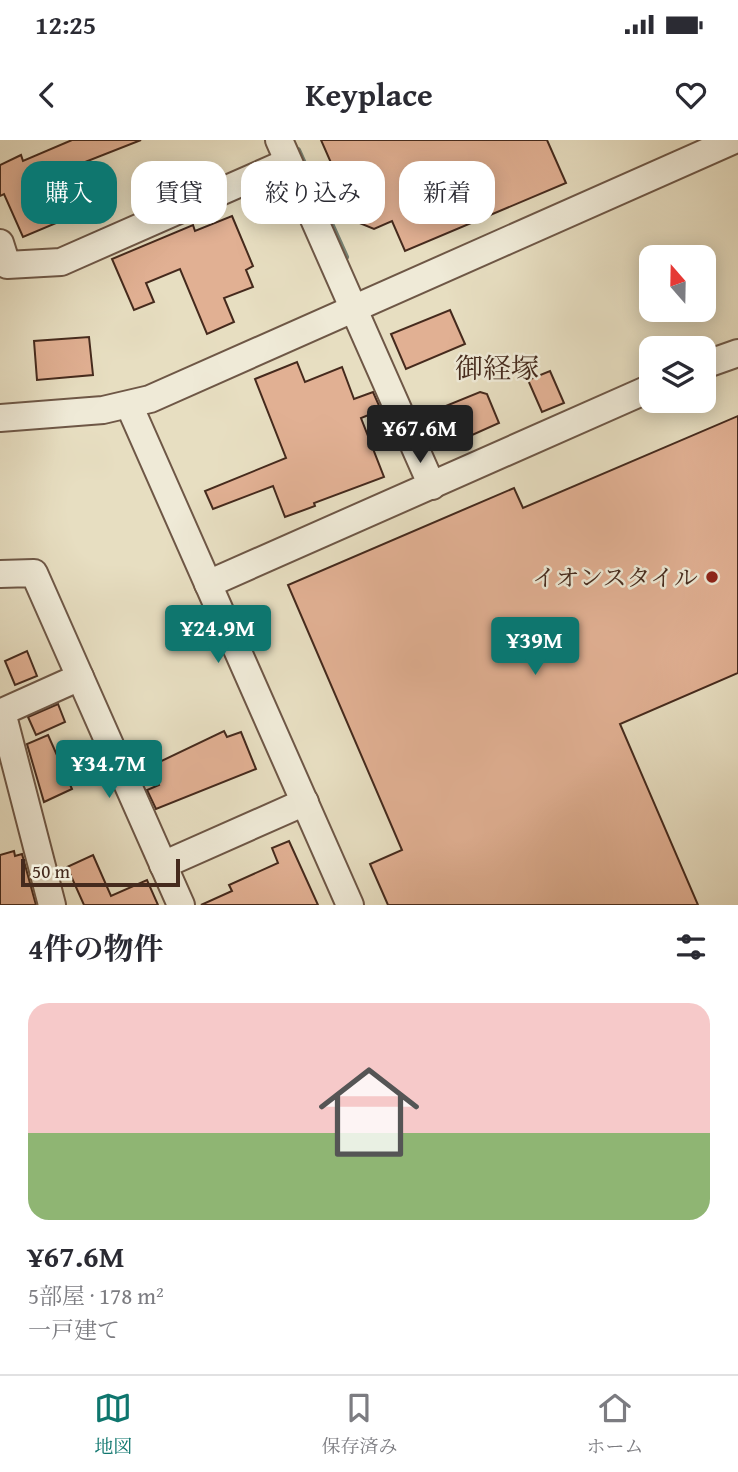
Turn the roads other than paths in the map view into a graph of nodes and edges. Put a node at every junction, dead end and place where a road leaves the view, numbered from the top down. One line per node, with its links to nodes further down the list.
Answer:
1 (734, 140): 4 (street)
2 (283, 151): 3 (street); 4 (street)
3 (0, 243)
4 (352, 310): 8 (street); 10 (street)
5 (738, 353): 6 (street)
6 (716, 361)
7 (639, 393): 10 (street)
8 (129, 405): 9 (street); 12 (street)
9 (0, 418)
10 (432, 486): 12 (street)
11 (0, 574): 13 (street)
12 (208, 584): 14 (street)
13 (80, 677): 15 (street); 16 (street)
14 (305, 803): 15 (street); 18 (street)
15 (163, 864): 17 (street)
16 (52, 905)
17 (181, 905)
18 (350, 905)

